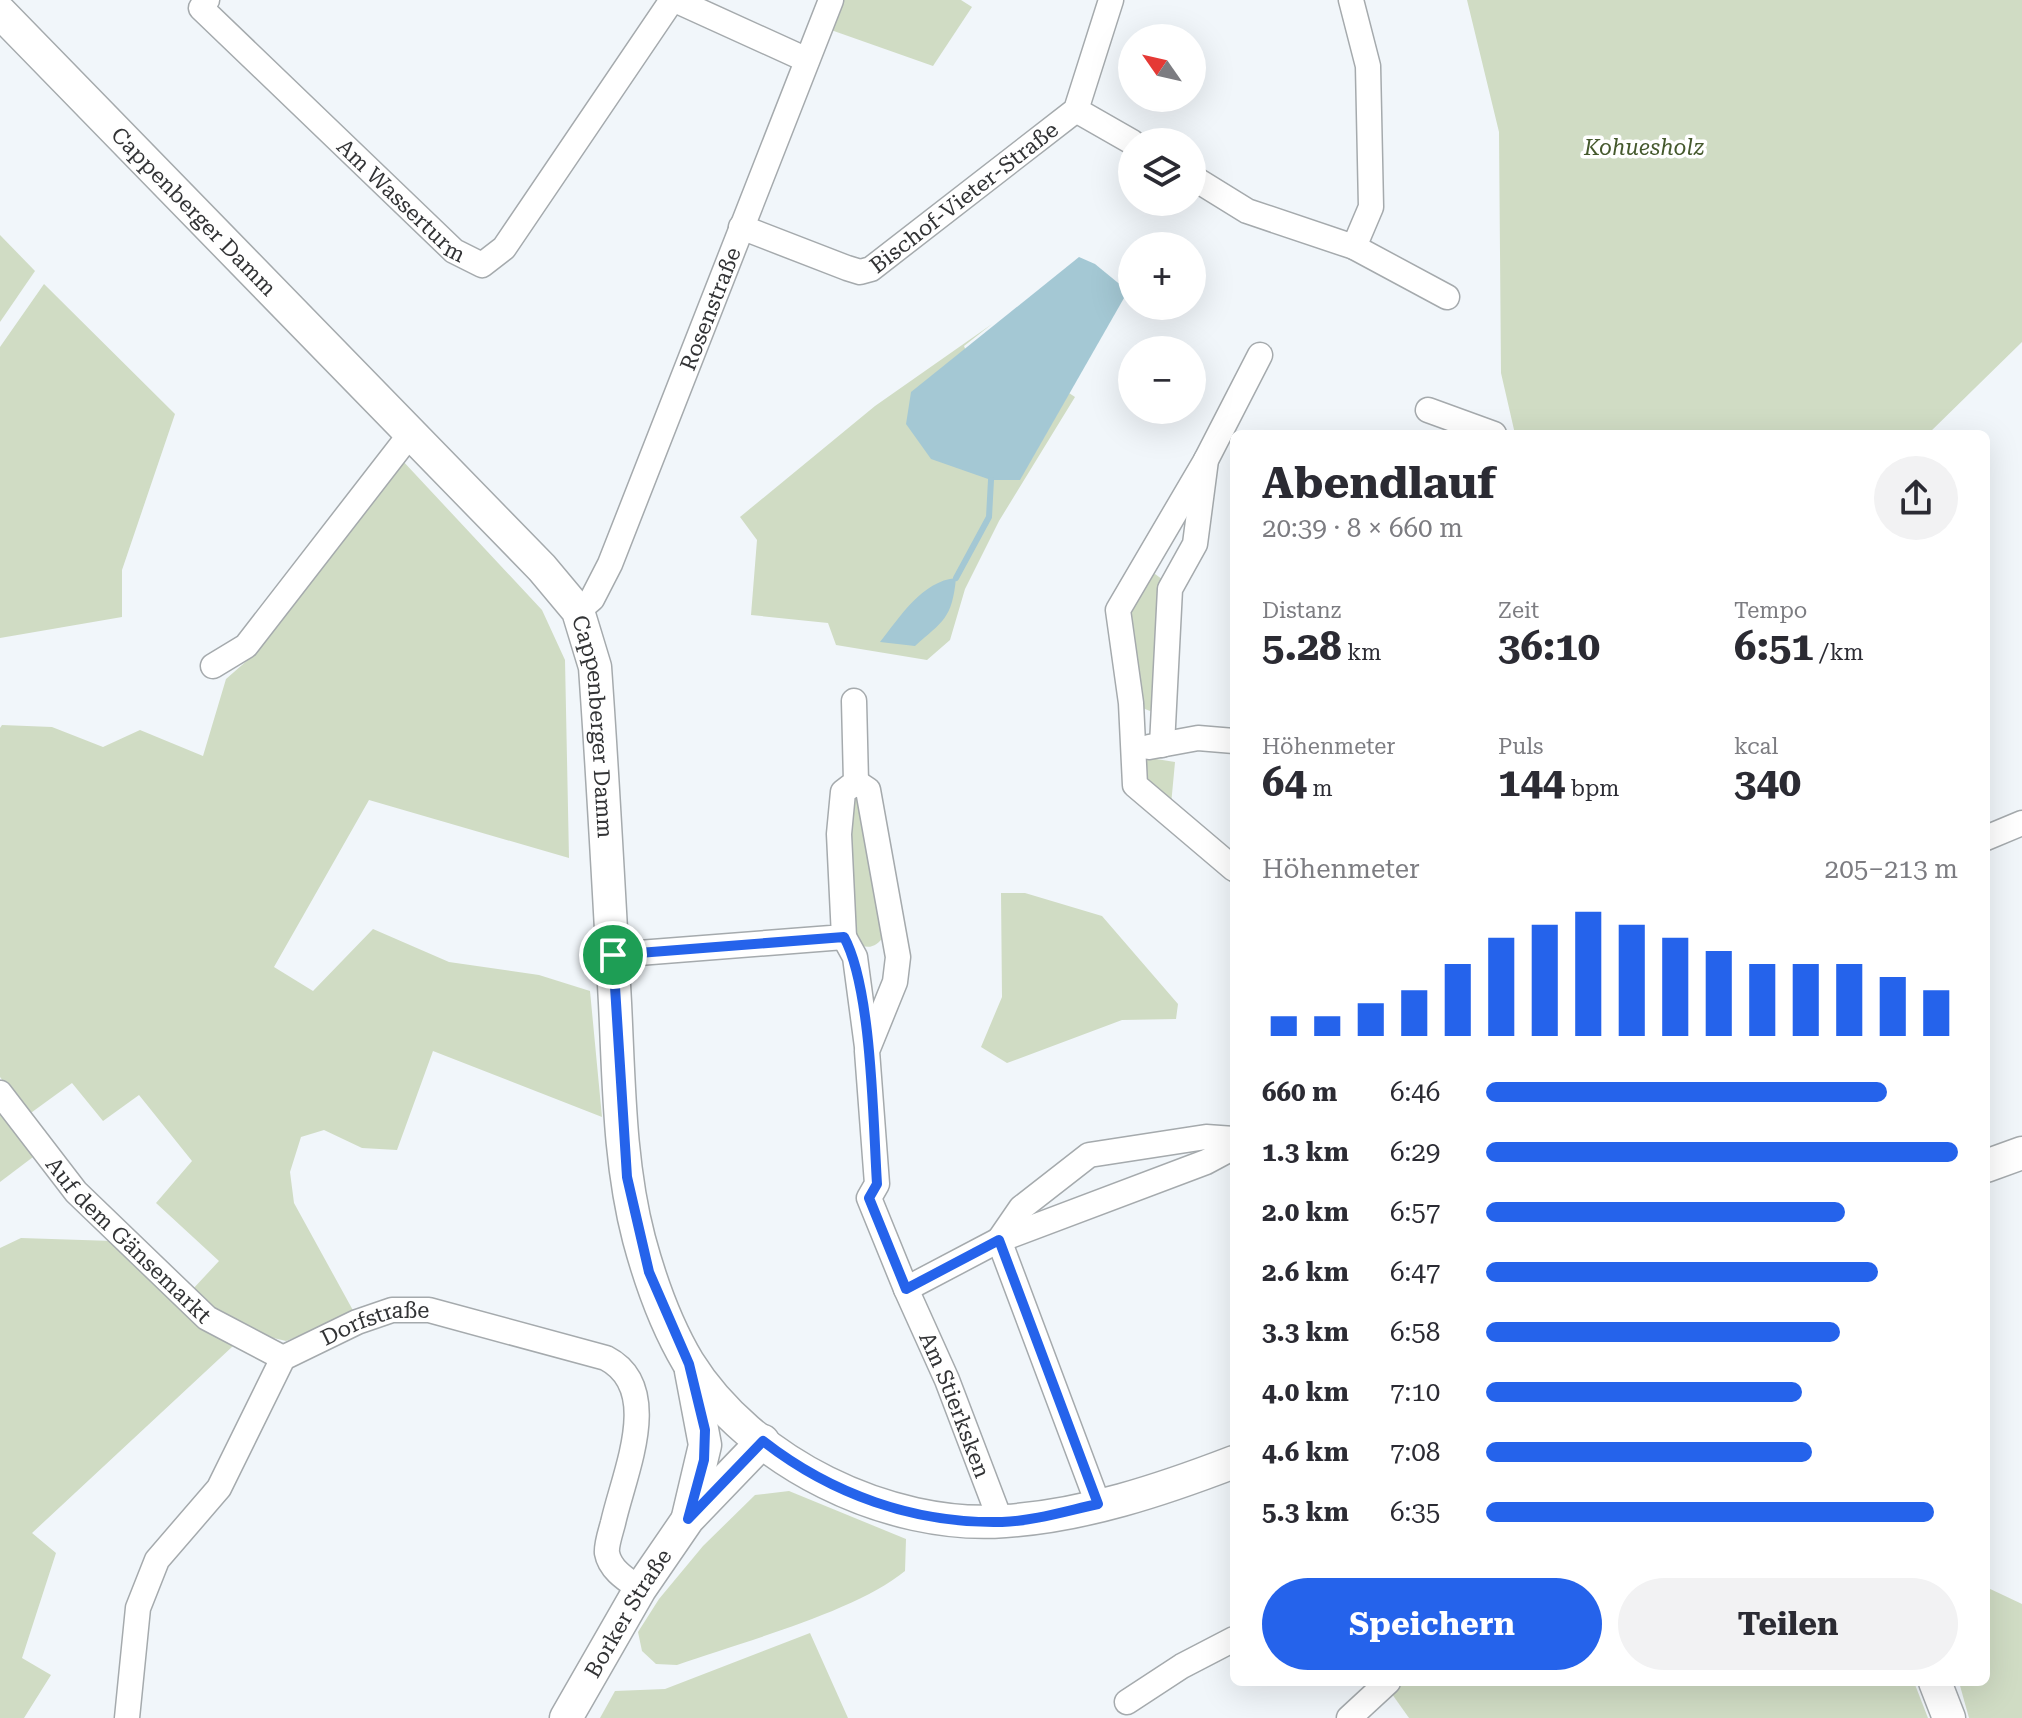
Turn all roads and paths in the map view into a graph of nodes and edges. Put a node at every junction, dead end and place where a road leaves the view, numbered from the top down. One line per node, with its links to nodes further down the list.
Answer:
1 (207, 0): 2 (street, Am Wasserturm)
2 (674, 0): 7 (street)
3 (831, 0): 7 (street, Rosenstraße)
4 (1111, 0): 8 (street, Bischof-Vieter-Straße)
5 (1351, 0): 12 (street)
6 (0, 12): 17 (main road, Cappenberger Damm)
7 (807, 60): 11 (street, Rosenstraße)
8 (1076, 110): 9 (street); 11 (street, Bischof-Vieter-Straße)
9 (1118, 134)
10 (1206, 186): 12 (street)
11 (741, 227): 21 (street, Rosenstraße)
12 (1354, 247): 13 (street)
13 (1447, 297)
14 (1260, 355): 18 (street)
15 (1428, 410): 16 (street)
16 (1483, 430)
17 (411, 433): 21 (main road, Cappenberger Damm); 22 (street)
18 (1206, 460): 19 (street); 20 (street)
19 (1146, 559): 20 (street); 26 (street)
20 (1182, 569): 25 (street)
21 (578, 611): 32 (main road, Cappenberger Damm)
22 (213, 666)
23 (854, 701): 27 (street)
24 (1230, 741): 25 (street)
25 (1162, 745): 26 (street)
26 (1135, 749): 30 (street)
27 (856, 782): 31 (street); 33 (street)
28 (2022, 823): 29 (street)
29 (1990, 836)
30 (1230, 866)
31 (850, 947): 32 (street); 33 (street); 34 (street)
32 (613, 955): 45 (main road, Cappenberger Damm)
33 (898, 957): 34 (street)
34 (867, 1051): 43 (street, Am Stierksken)
35 (0, 1093): 44 (street, Auf dem Gänsemarkt)
36 (1230, 1139): 38 (street)
37 (1230, 1149): 41 (street)
38 (1118, 1151): 41 (street); 42 (street)
39 (2022, 1153): 40 (main road)
40 (1990, 1165)
41 (1128, 1188): 42 (street)
42 (999, 1240): 43 (street); 48 (street)
43 (906, 1289): 50 (street, Am Stierksken)
44 (283, 1358): 51 (street, Dorfstraße); 56 (street)
45 (689, 1364): 46 (main road, Cappenberger Damm); 49 (main road)
46 (763, 1441): 49 (main road, Borker Straße); 50 (main road, Cappenberger Damm)
47 (1230, 1467): 48 (main road, Cappenberger Damm)
48 (1098, 1504): 50 (main road, Cappenberger Damm)
49 (688, 1519): 51 (main road, Borker Straße)
50 (1001, 1522)
51 (640, 1589): 57 (main road, Borker Straße)
52 (1230, 1641): 55 (street)
53 (1384, 1686): 58 (street)
54 (1937, 1686): 59 (main road)
55 (1127, 1702)
56 (127, 1718)
57 (566, 1718)
58 (1349, 1718)
59 (1949, 1718)

